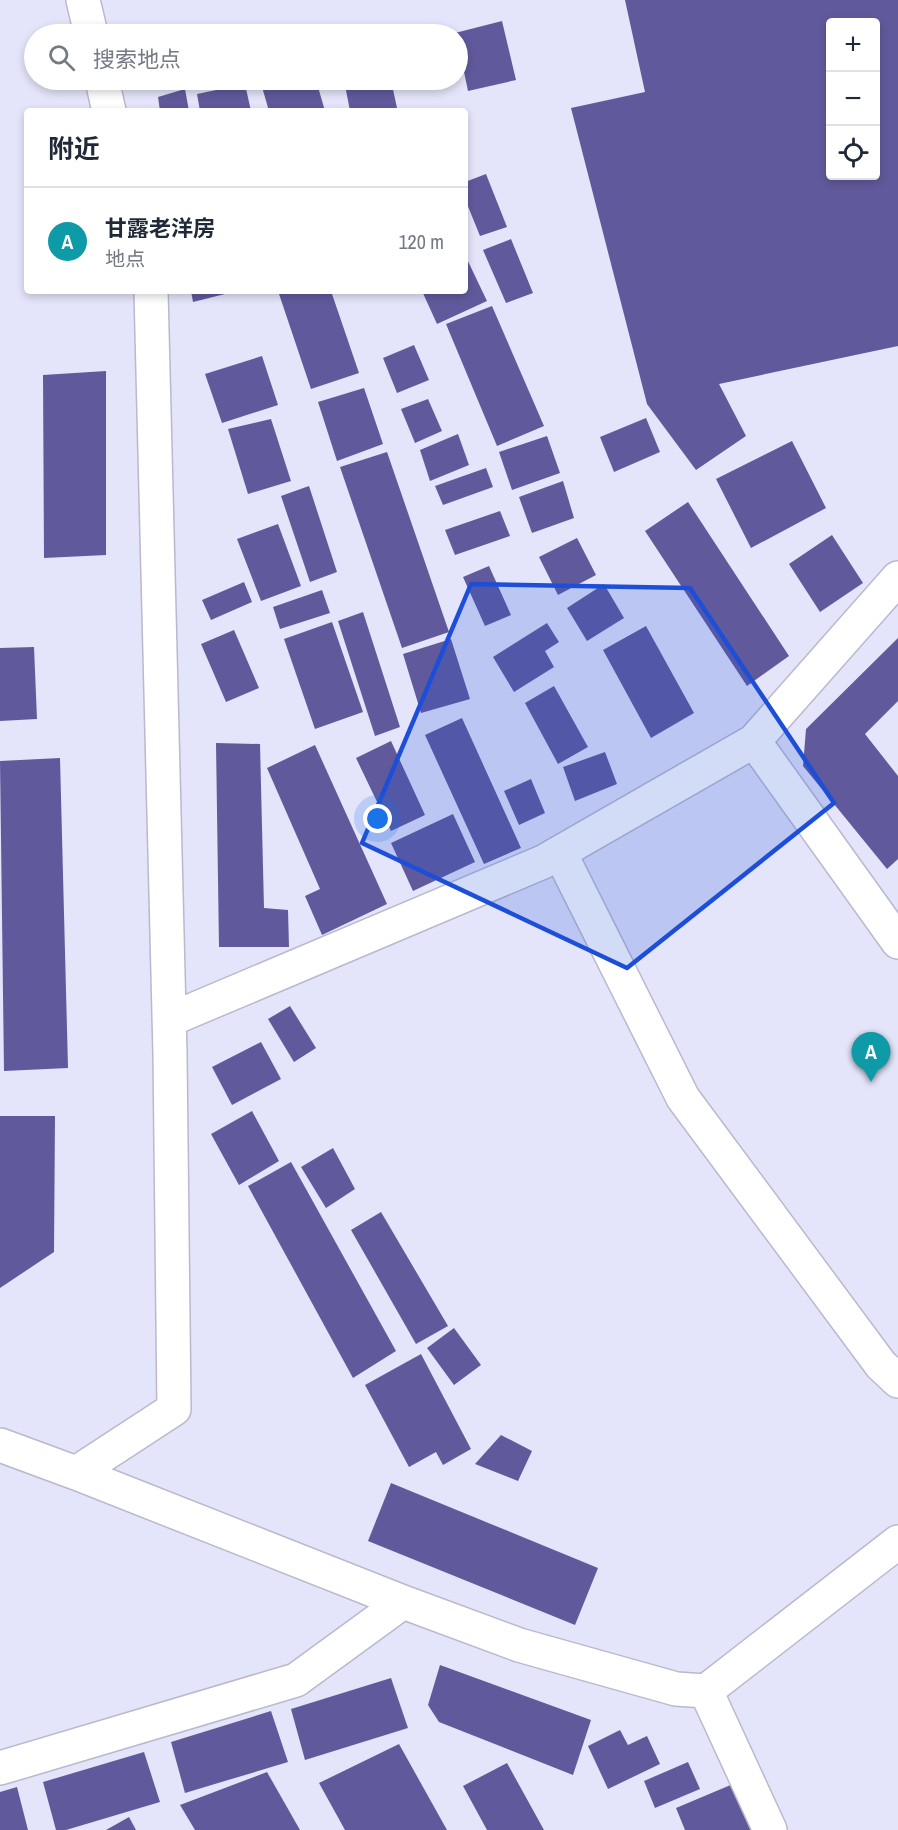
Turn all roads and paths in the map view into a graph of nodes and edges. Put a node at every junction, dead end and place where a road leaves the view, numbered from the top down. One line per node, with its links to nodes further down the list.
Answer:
1 (83, 0): 2 (street)
2 (89, 24)
3 (104, 90): 4 (street)
4 (108, 108)
5 (151, 294): 10 (street)
6 (898, 578): 7 (street)
7 (754, 741): 8 (street); 9 (street)
8 (560, 852): 10 (street); 11 (street)
9 (898, 942)
10 (169, 1020): 13 (street)
11 (898, 1381)
12 (0, 1445): 13 (street)
13 (76, 1473): 15 (street)
14 (898, 1542): 16 (street)
15 (403, 1602): 16 (street); 17 (street)
16 (706, 1691): 18 (street)
17 (0, 1768)
18 (770, 1830)

